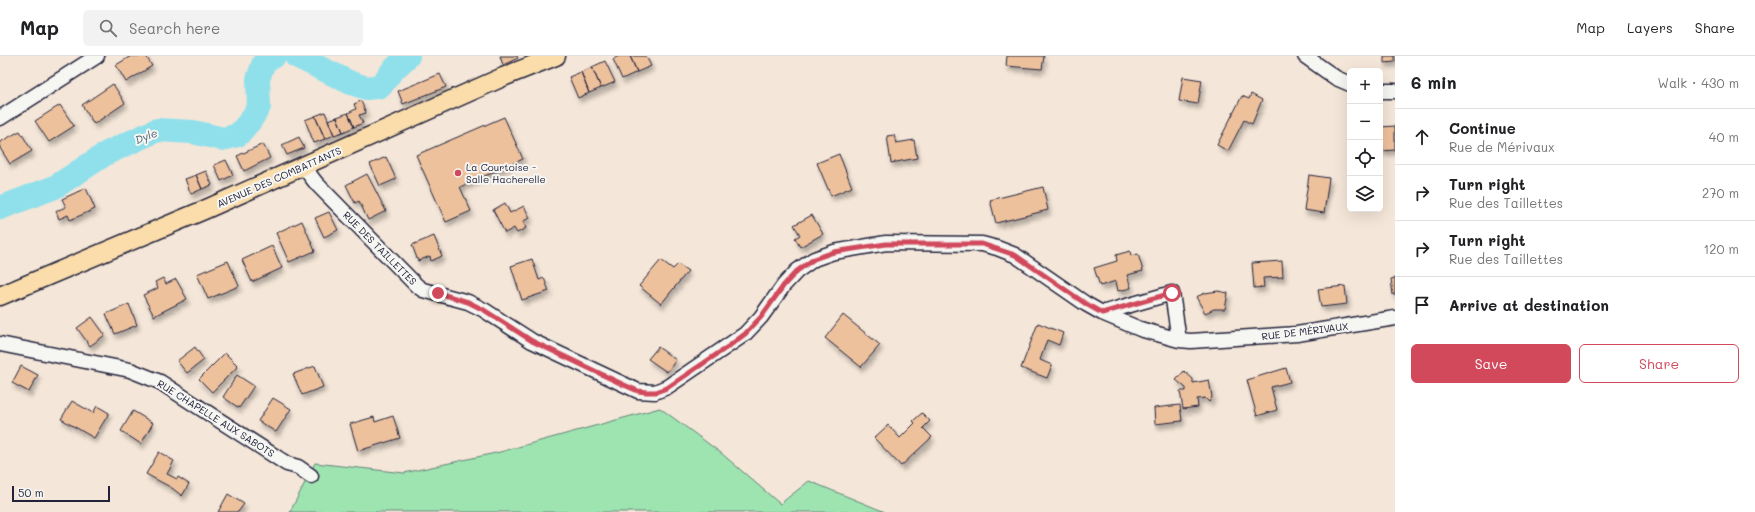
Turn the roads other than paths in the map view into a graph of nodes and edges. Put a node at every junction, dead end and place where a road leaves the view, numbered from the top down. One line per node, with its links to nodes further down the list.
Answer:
1 (97, 56): 7 (street)
2 (556, 56): 8 (main road, AVENUE DES COMBATTANTS)
3 (1305, 56): 4 (street)
4 (1347, 83)
5 (1383, 91): 6 (street)
6 (1395, 91)
7 (0, 118)
8 (303, 166): 9 (main road, AVENUE DES COMBATTANTS); 10 (street, RUE DES TAILLETTES)
9 (0, 296)
10 (1102, 313): 12 (street, RUE DES TAILLETTES); 12 (street)
11 (1395, 318): 13 (street, RUE DE MÉRIVAUX)
12 (1179, 340): 13 (street, RUE DES TAILLETTES)
13 (1214, 340)
14 (0, 344): 15 (street, RUE CHAPELLE AUX SABOTS)
15 (311, 476)

